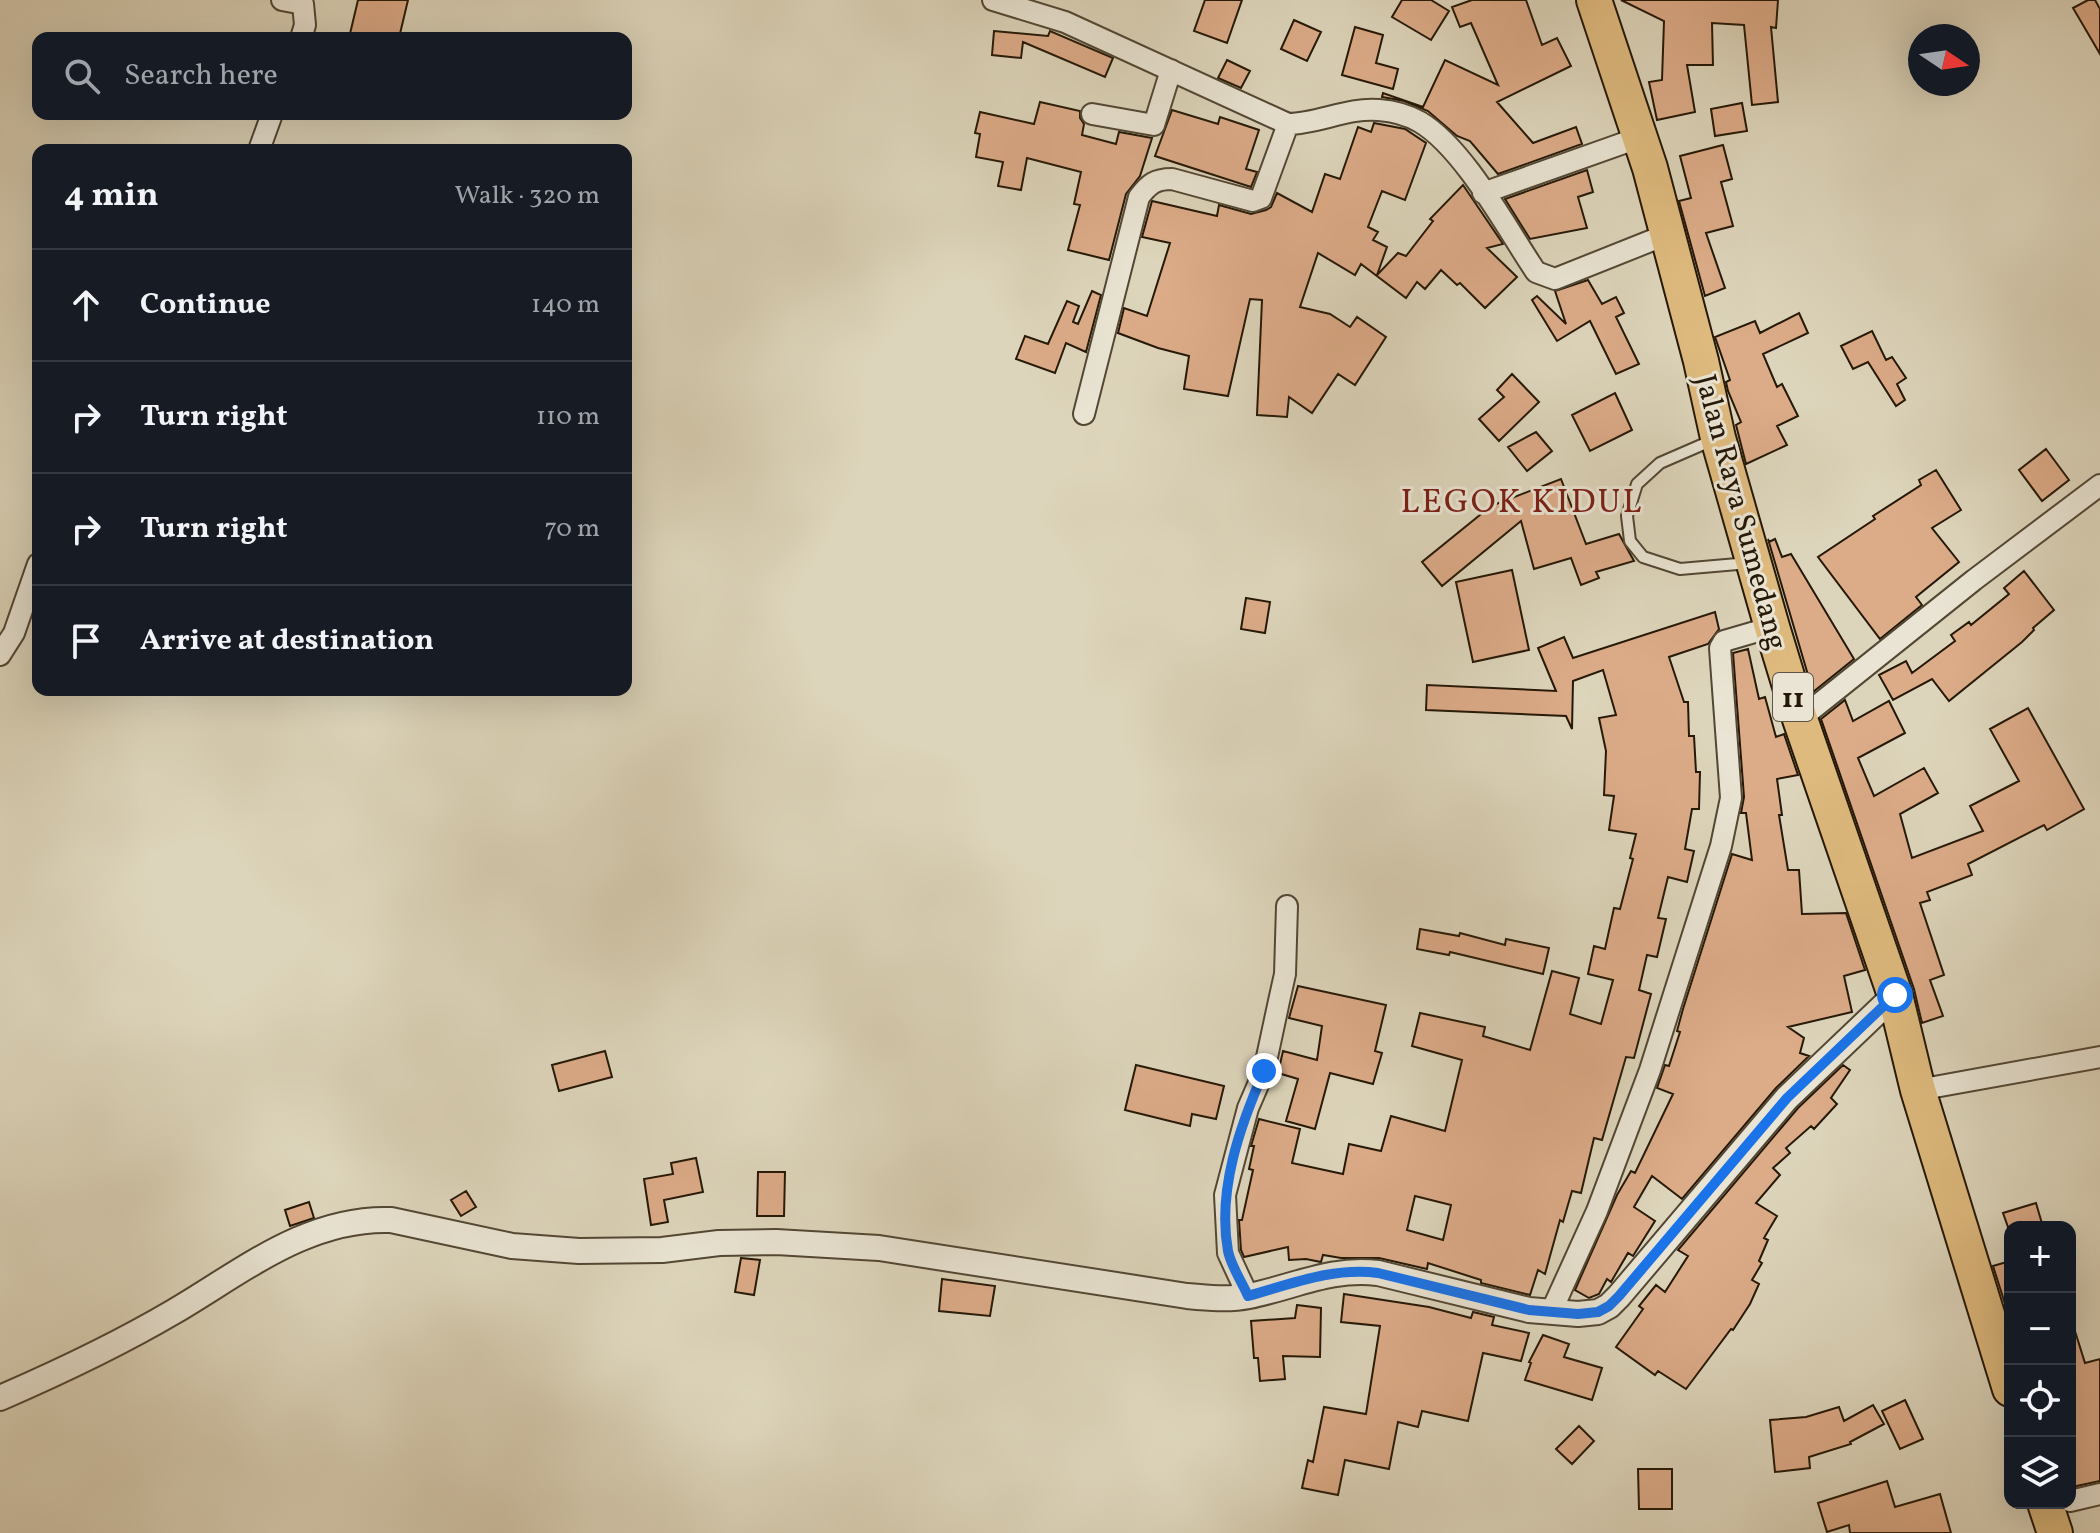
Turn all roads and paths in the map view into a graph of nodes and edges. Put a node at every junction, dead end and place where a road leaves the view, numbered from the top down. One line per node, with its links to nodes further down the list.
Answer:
1 (282, 0): 4 (street)
2 (993, 0): 5 (street)
3 (1594, 0): 9 (highway, Jalan Raya Sumedang / 11)
4 (303, 32)
5 (1171, 70): 6 (street); 8 (street)
6 (1092, 114)
7 (270, 120): 10 (street)
8 (1288, 124): 11 (street); 13 (street)
9 (1638, 138): 11 (street); 12 (highway, Jalan Raya Sumedang / 11)
10 (261, 144)
11 (1483, 193): 12 (street)
12 (1668, 234): 14 (highway, Jalan Raya Sumedang / 11)
13 (1084, 414)
14 (1718, 438): 16 (highway, Jalan Raya Sumedang / 11); 16 (lane)
15 (2100, 485): 20 (street)
16 (1753, 562): 18 (highway, Jalan Raya Sumedang / 11)
17 (32, 581): 19 (street)
18 (1772, 627): 20 (highway, Jalan Raya Sumedang / 11); 26 (street)
19 (0, 655)
20 (1800, 719): 22 (highway, Jalan Raya Sumedang / 11)
21 (1287, 906): 25 (street)
22 (1895, 995): 24 (highway, Jalan Raya Sumedang / 11); 26 (street)
23 (2100, 1057): 24 (street)
24 (1918, 1090): 27 (highway, Jalan Raya Sumedang / 11)
25 (1248, 1296): 26 (street); 28 (street)
26 (1552, 1310)
27 (2004, 1370)
28 (0, 1398)
29 (2100, 1494): 30 (street)
30 (2054, 1515)

